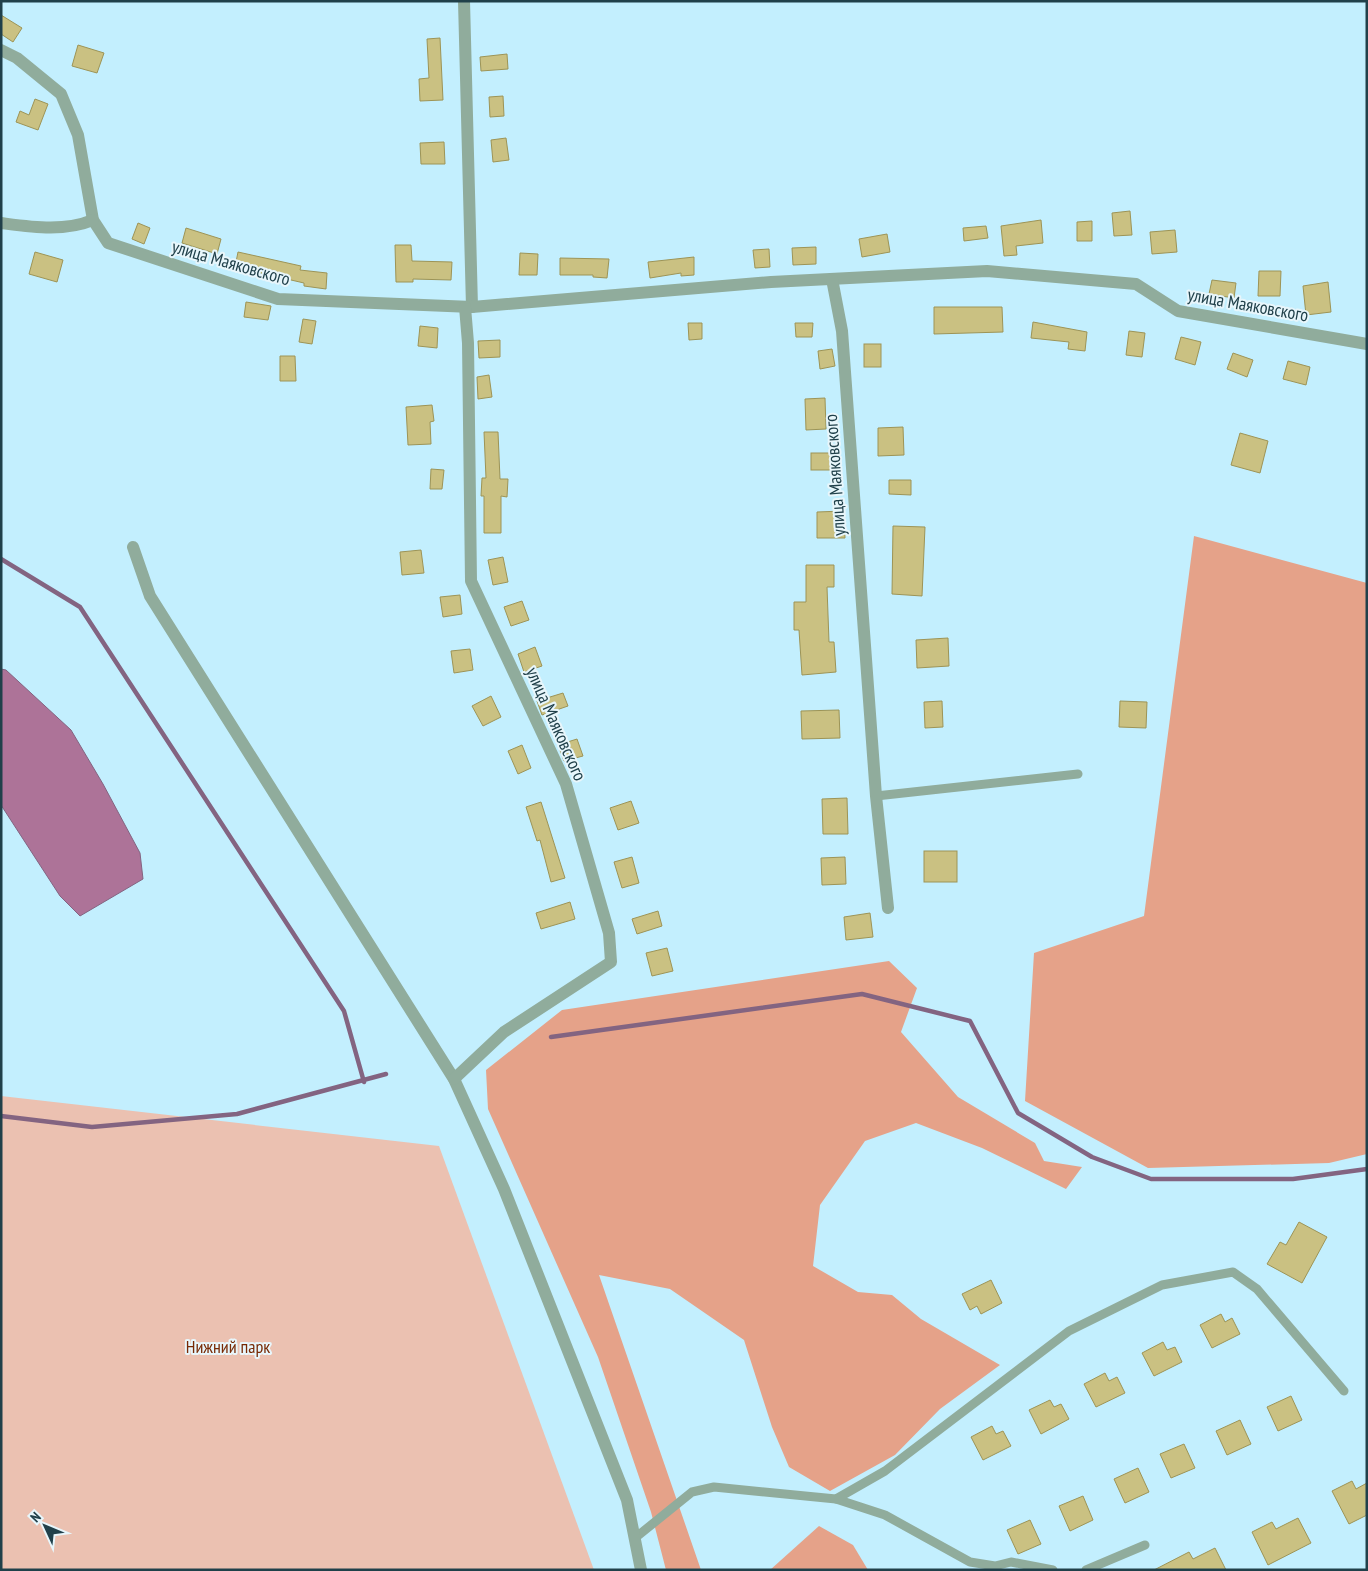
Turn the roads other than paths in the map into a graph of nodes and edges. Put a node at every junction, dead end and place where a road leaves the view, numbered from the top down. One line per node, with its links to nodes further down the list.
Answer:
1 (464, 1): 6 (street, улица Маяковского)
2 (1, 50): 3 (street, улица Маяковского)
3 (93, 220): 4 (street); 6 (street, улица Маяковского)
4 (1, 223)
5 (832, 279): 6 (street, улица Маяковского); 7 (street, улица Маяковского); 10 (street, улица Маяковского)
6 (468, 307): 12 (street, улица Маяковского)
7 (1367, 344)
8 (133, 548): 12 (street)
9 (1078, 774): 10 (lane)
10 (876, 796): 11 (street, улица Маяковского)
11 (888, 908)
12 (454, 1079): 15 (street)
13 (1344, 1391): 14 (lane)
14 (836, 1498): 15 (lane); 18 (lane)
15 (635, 1538): 17 (street)
16 (1145, 1545): 19 (lane)
17 (641, 1570)
18 (1053, 1570)
19 (1086, 1570)

